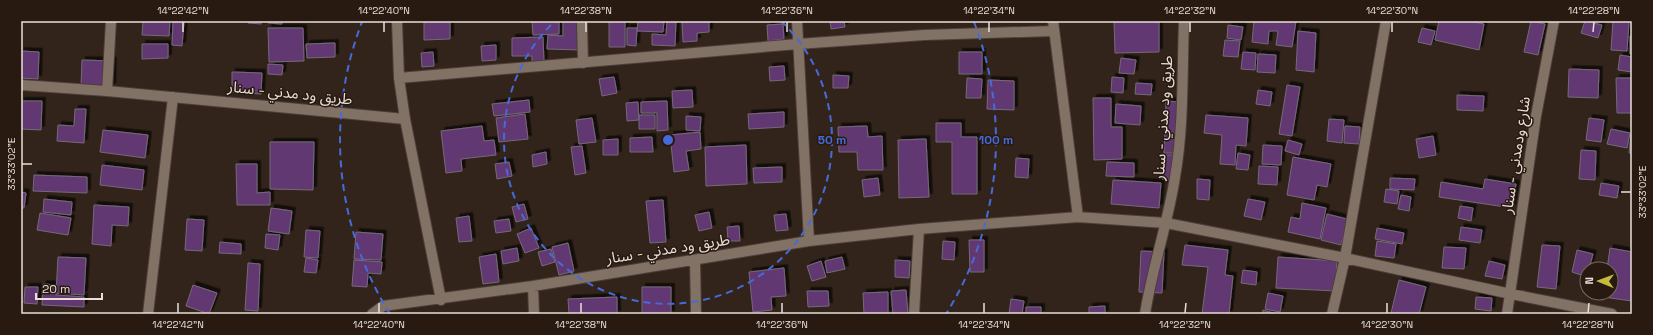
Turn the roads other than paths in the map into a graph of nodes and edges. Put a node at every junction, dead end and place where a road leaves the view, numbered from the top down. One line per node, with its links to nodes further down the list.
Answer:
1 (112, 21): 13 (street)
2 (397, 21): 11 (street)
3 (582, 21): 10 (street)
4 (797, 21): 9 (street)
5 (1184, 21): 17 (street, طريق ود مدني - سنار)
6 (1386, 21): 20 (street)
7 (1554, 21): 23 (street, شارع ودمدني - سنار)
8 (1054, 26): 9 (street); 16 (street)
9 (798, 44): 10 (street); 19 (street)
10 (583, 63): 11 (street)
11 (399, 78): 15 (street)
12 (21, 85): 13 (street, طريق ود مدني - سنار)
13 (107, 91): 14 (street, طريق ود مدني - سنار)
14 (172, 97): 15 (street, طريق ود مدني - سنار); 25 (street)
15 (405, 119): 24 (street)
16 (1078, 217): 17 (street, طريق ود مدني - سنار); 18 (street, طريق ود مدني - سنار)
17 (1166, 223): 20 (street); 30 (street)
18 (919, 228): 19 (street, طريق ود مدني - سنار); 29 (street)
19 (809, 241): 21 (street, طريق ود مدني - سنار)
20 (1345, 258): 23 (street); 31 (street)
21 (695, 260): 22 (street, طريق ود مدني - سنار); 28 (street)
22 (533, 286): 24 (street, طريق ود مدني - سنار); 27 (street)
23 (1511, 294): 32 (street, شارع ودمدني - سنار); 33 (street)
24 (441, 300): 26 (street, طريق ود مدني - سنار)
25 (148, 314)
26 (372, 314)
27 (534, 314)
28 (696, 314)
29 (914, 314)
30 (1145, 314)
31 (1332, 314)
32 (1508, 314)
33 (1612, 314)

